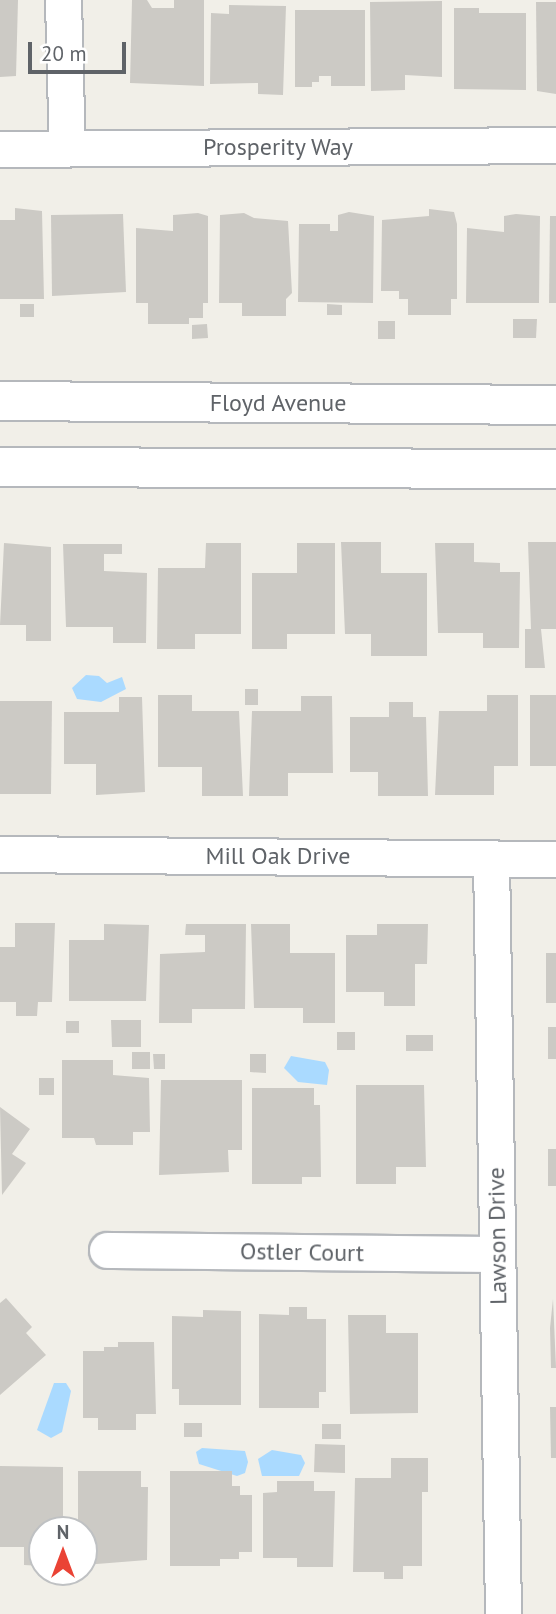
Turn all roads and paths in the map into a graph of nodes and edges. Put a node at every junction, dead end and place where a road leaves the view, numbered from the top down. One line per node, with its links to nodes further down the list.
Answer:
1 (64, 0): 3 (street)
2 (556, 145): 3 (street, Prosperity Way)
3 (67, 148): 4 (street, Prosperity Way)
4 (0, 149)
5 (0, 401): 6 (street, Floyd Avenue)
6 (556, 405)
7 (0, 467): 8 (street)
8 (556, 469)
9 (0, 854): 10 (street, Mill Oak Drive)
10 (491, 858): 11 (street, Mill Oak Drive); 13 (street, Lawson Drive)
11 (556, 859)
12 (107, 1250): 13 (street, Ostler Court)
13 (497, 1254): 14 (street, Lawson Drive)
14 (503, 1614)

